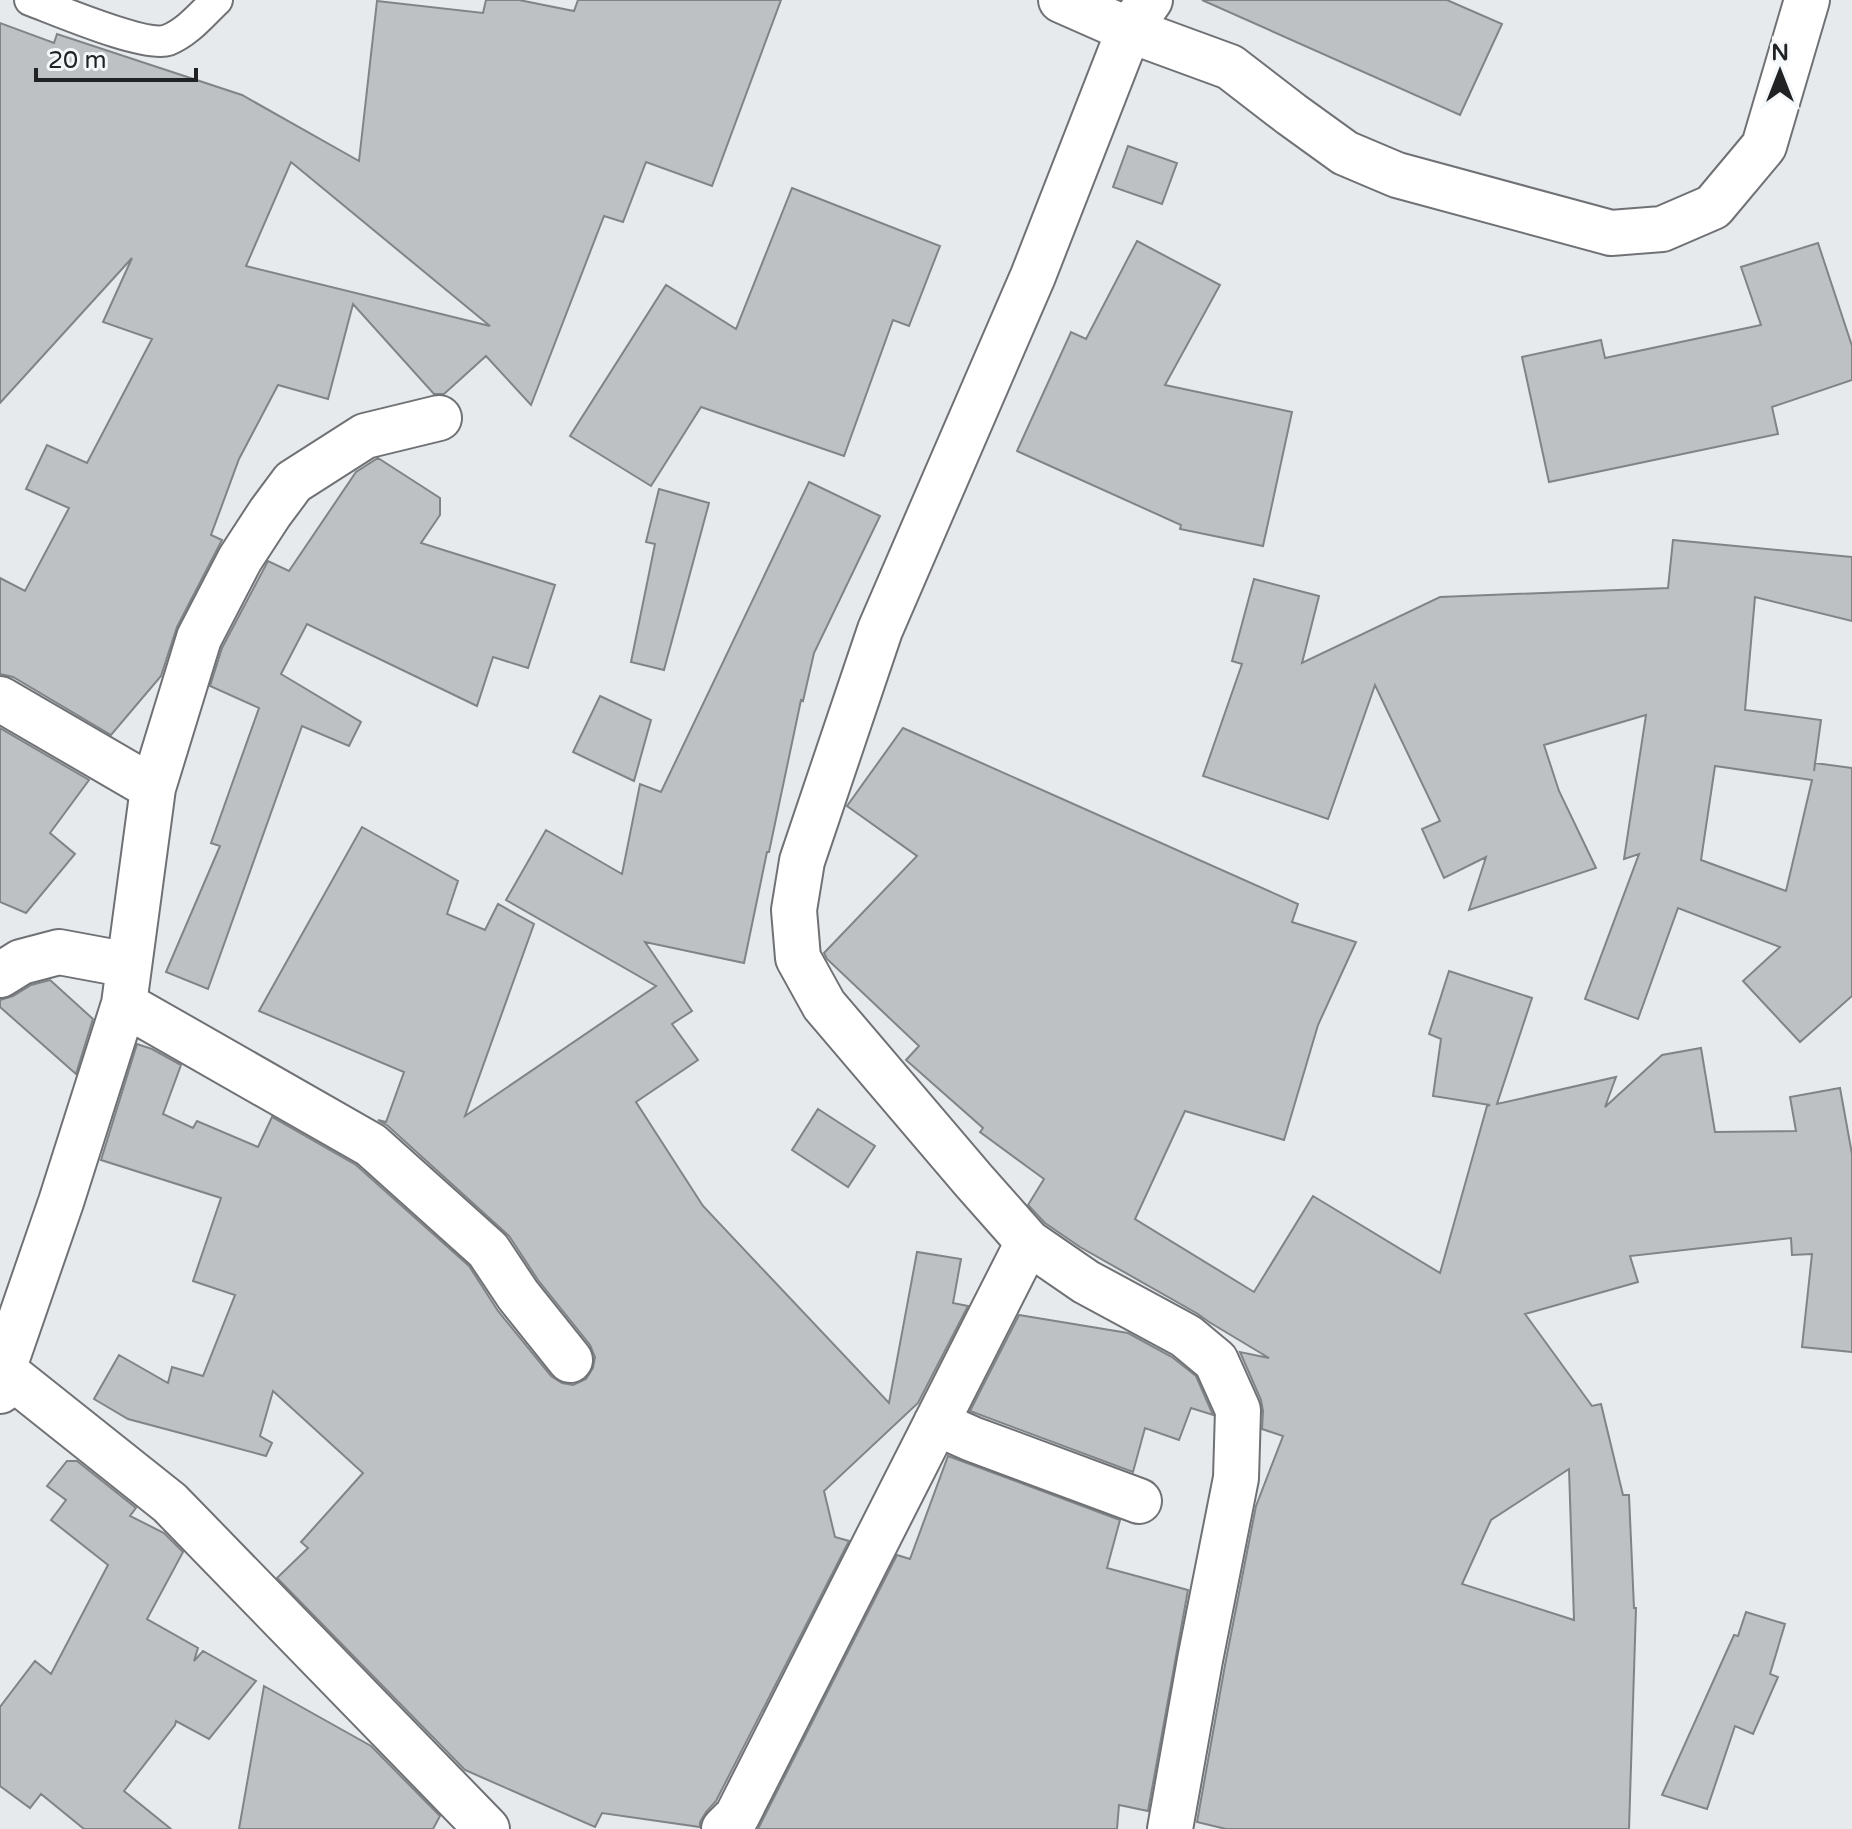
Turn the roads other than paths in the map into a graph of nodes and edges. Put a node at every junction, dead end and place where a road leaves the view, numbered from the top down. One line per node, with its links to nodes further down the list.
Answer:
1 (30, 0): 2 (lane)
2 (217, 0)
3 (1061, 0): 5 (street)
4 (1807, 0): 5 (street)
5 (1139, 15): 11 (street)
6 (439, 418): 8 (street)
7 (0, 699): 8 (street)
8 (153, 788): 10 (street)
9 (0, 975): 10 (street)
10 (126, 984): 12 (street); 13 (street)
11 (1028, 1242): 14 (street); 18 (street)
12 (570, 1360)
13 (1, 1380): 16 (street)
14 (936, 1423): 15 (street); 17 (street)
15 (1139, 1501)
16 (487, 1829)
17 (724, 1829)
18 (1170, 1829)

